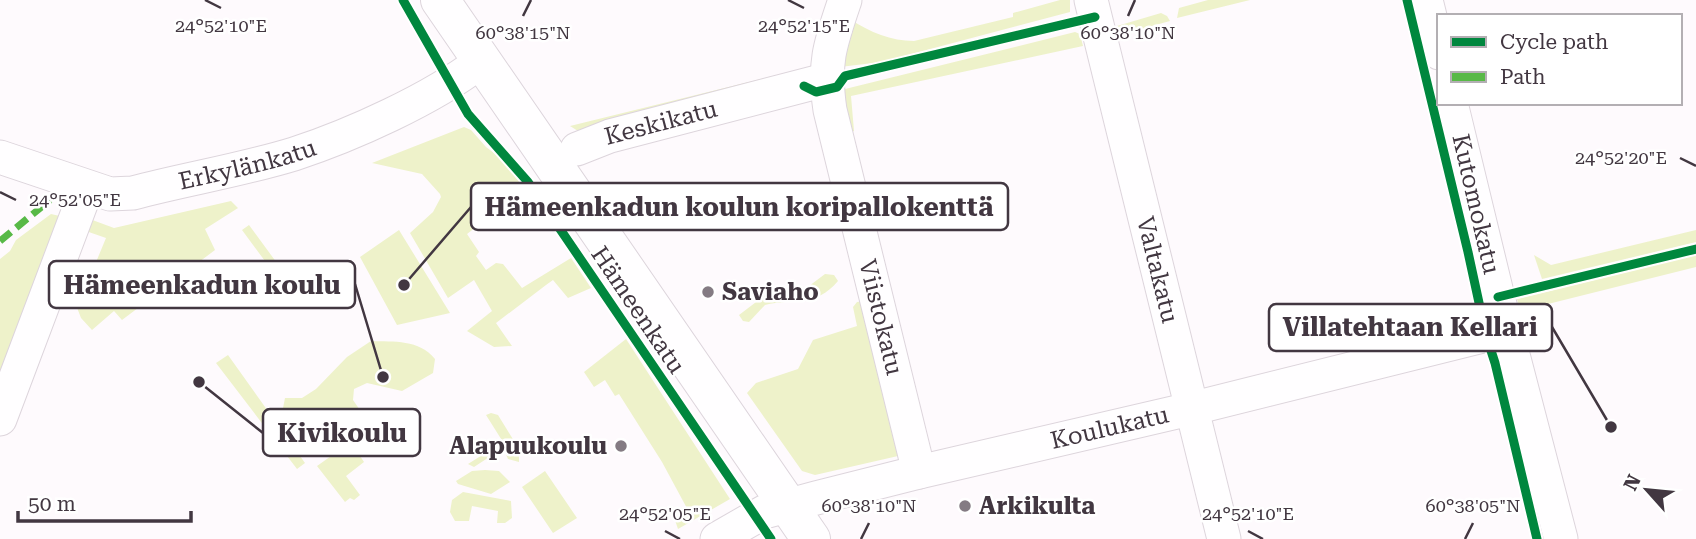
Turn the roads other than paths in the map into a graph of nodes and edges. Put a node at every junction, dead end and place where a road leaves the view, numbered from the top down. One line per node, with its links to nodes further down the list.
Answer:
1 (845, 0): 7 (street, Viistokatu)
2 (1091, 0): 13 (street, Valtakatu)
3 (1426, 0): 5 (street)
4 (443, 1): 6 (main road, Hämeenkatu)
5 (1437, 45)
6 (480, 62): 11 (street, Erkylänkatu); 16 (main road, Hämeenkatu)
7 (825, 80): 9 (street, Keskikatu); 15 (street, Viistokatu)
8 (1451, 105): 12 (street, Kutomokatu)
9 (577, 149)
10 (0, 157): 11 (street, Erkylänkatu)
11 (87, 188): 14 (street)
12 (1507, 330): 13 (street, Koulukatu); 20 (street, Kutomokatu)
13 (1191, 409): 15 (street, Koulukatu); 19 (street, Valtakatu)
14 (0, 419)
15 (919, 472): 16 (street, Koulukatu)
16 (788, 507): 17 (street, Koulukatu); 18 (main road, Hämeenkatu)
17 (717, 539)
18 (811, 539)
19 (1224, 539)
20 (1561, 539)

